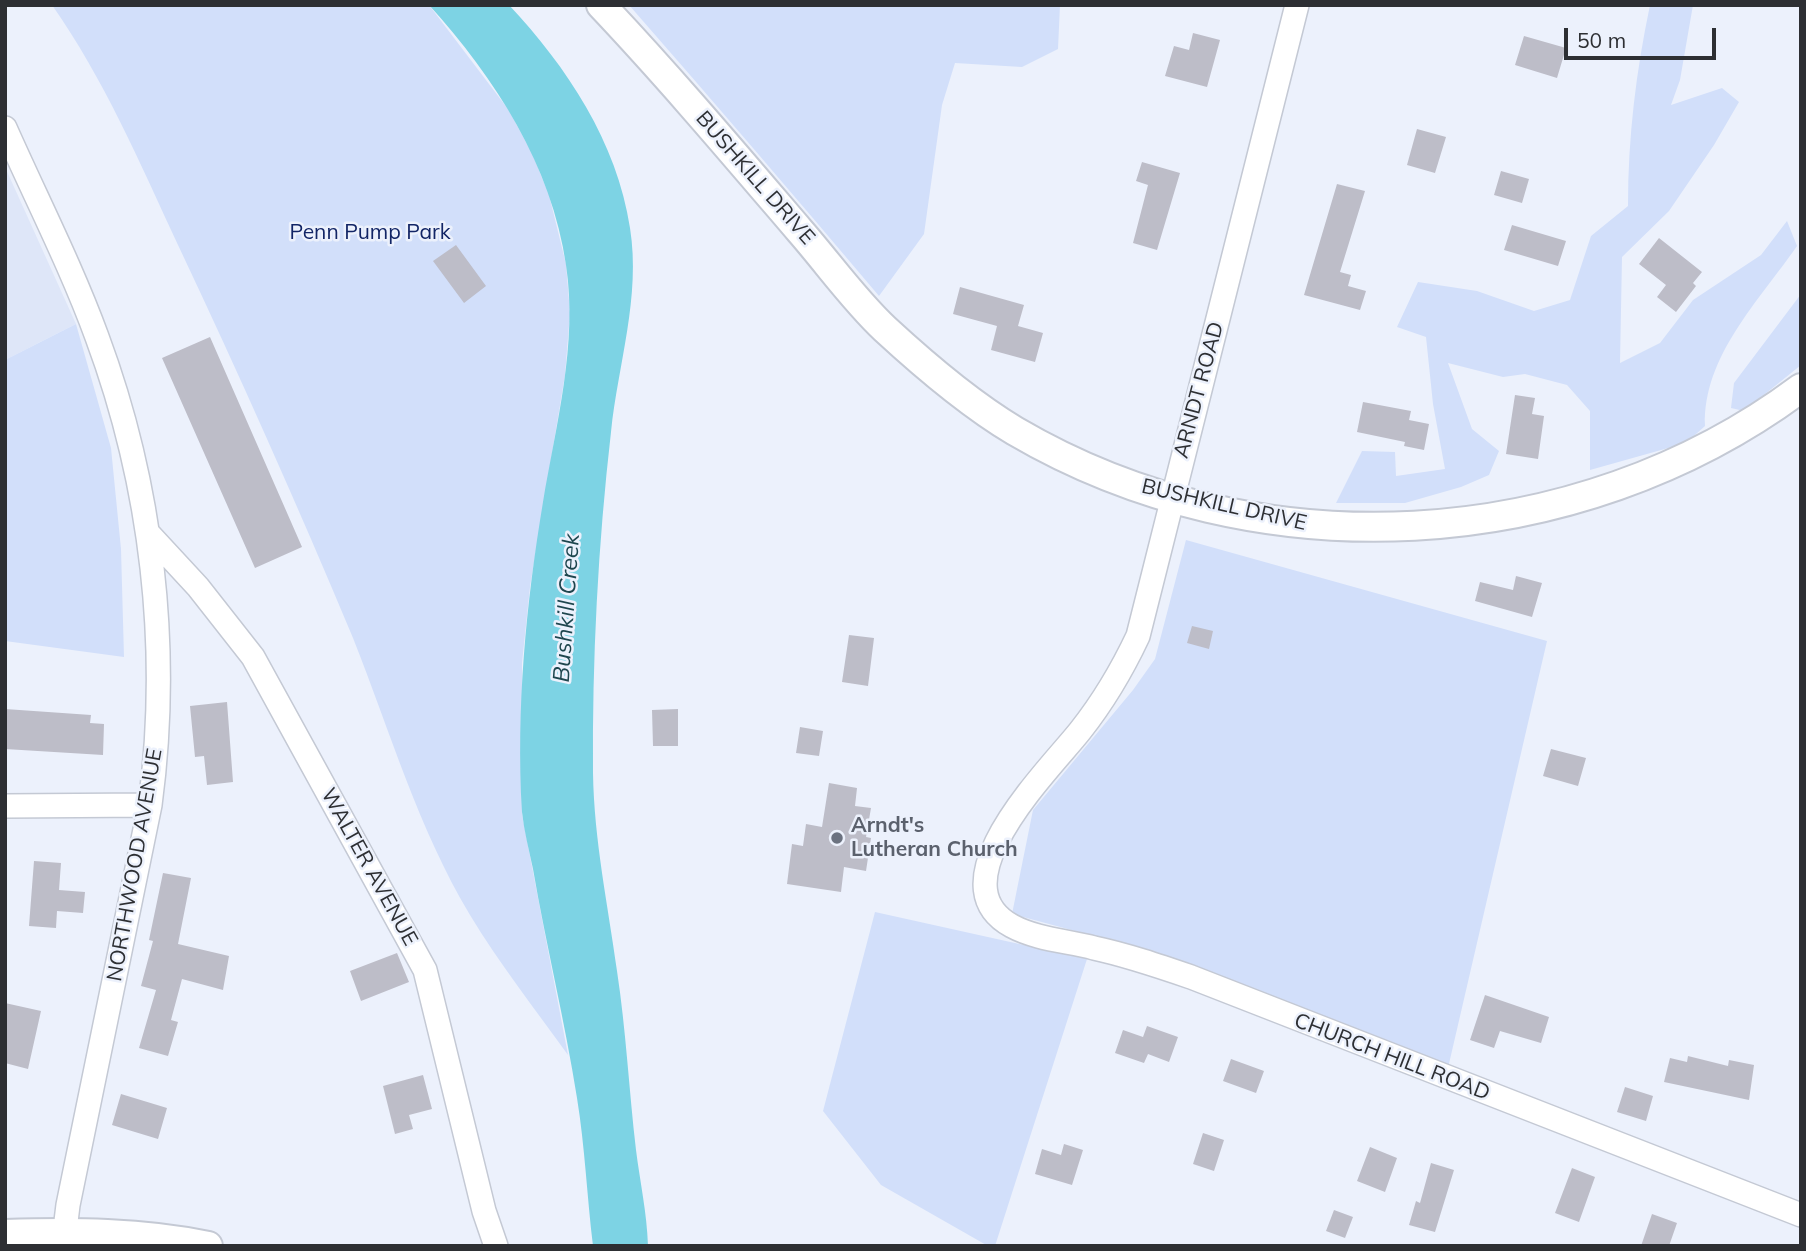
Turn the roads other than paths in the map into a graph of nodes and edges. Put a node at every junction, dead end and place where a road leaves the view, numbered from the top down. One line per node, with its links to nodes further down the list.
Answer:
1 (600, 5): 5 (main road, BUSHKILL DRIVE)
2 (1297, 5): 5 (street, ARNDT ROAD)
3 (5, 128): 6 (street, NORTHWOOD AVENUE)
4 (1801, 388): 5 (main road, BUSHKILL DRIVE)
5 (1171, 497): 9 (street, ARNDT ROAD)
6 (148, 534): 7 (street, NORTHWOOD AVENUE); 14 (street, WALTER AVENUE)
7 (150, 805): 8 (street); 12 (street, NORTHWOOD AVENUE)
8 (5, 806)
9 (989, 901): 10 (street, CHURCH HILL ROAD)
10 (1801, 1215)
11 (5, 1234): 12 (main road)
12 (63, 1239): 13 (main road)
13 (208, 1246)
14 (496, 1246)

